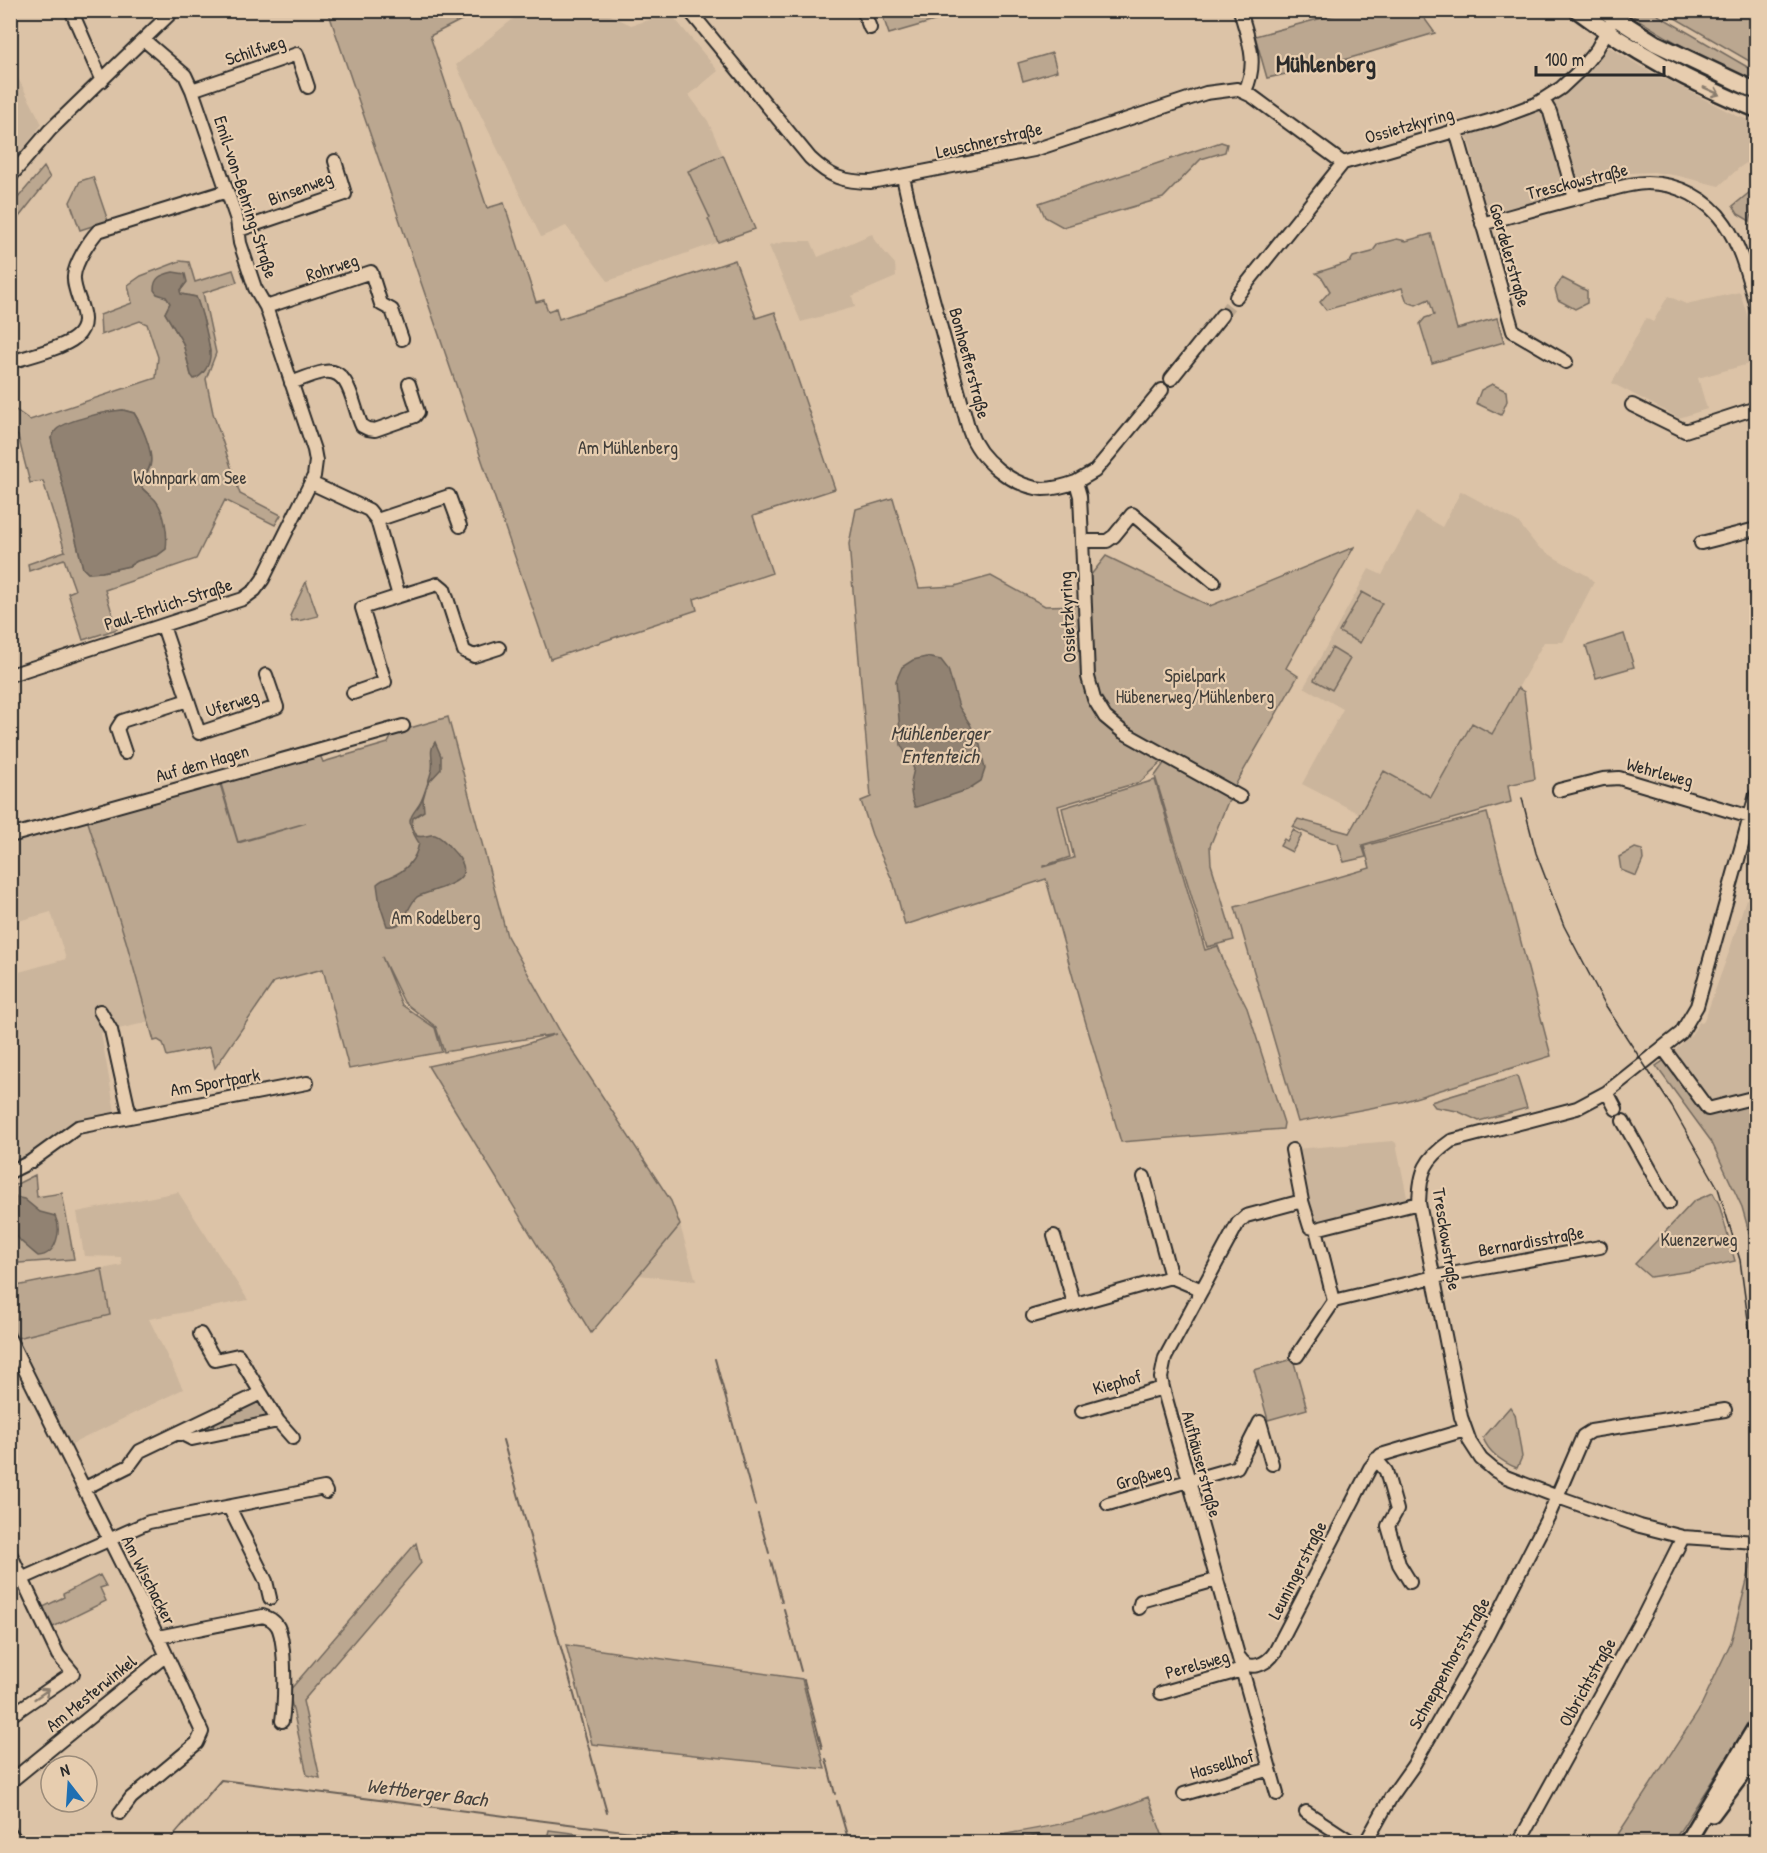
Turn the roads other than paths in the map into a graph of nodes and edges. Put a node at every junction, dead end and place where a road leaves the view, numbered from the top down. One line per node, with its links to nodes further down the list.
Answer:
1 (71, 10): 10 (street)
2 (174, 10): 9 (street)
3 (689, 10): 21 (street, Leuschnerstraße)
4 (863, 10): 8 (street)
5 (1240, 10): 14 (street)
6 (1576, 10): 7 (main road)
7 (1608, 20): 13 (main road); 15 (street, Ossietzkyring); 16 (main road, one-way to 16)
8 (870, 28)
9 (144, 40): 10 (street); 12 (street, Emil-von-Behring-Straße)
10 (102, 81): 20 (street)
11 (308, 87): 12 (street, Schilfweg)
12 (192, 90): 22 (street, Emil-von-Behring-Straße)
13 (1756, 91)
14 (1245, 92): 19 (street); 21 (street, Leuschnerstraße)
15 (1543, 100): 17 (street, Ossietzkyring); 23 (street)
16 (1756, 110)
17 (1456, 131): 19 (street, Ossietzkyring); 24 (street, Goerdelerstraße)
18 (334, 161): 25 (street, Binsenweg)
19 (1343, 163): 26 (street)
20 (10, 177)
21 (903, 177): 39 (street, Bonhoefferstraße)
22 (226, 191): 25 (street, Emil-von-Behring-Straße); 31 (street)
23 (1575, 198): 24 (street, Tresckowstraße); 27 (street, Tresckowstraße)
24 (1482, 224): 32 (street, Goerdelerstraße)
25 (239, 230): 28 (street, Emil-von-Behring-Straße)
26 (1236, 297)
27 (1756, 306)
28 (266, 307): 30 (street, Rohrweg); 34 (street, Emil-von-Behring-Straße)
29 (1222, 315): 33 (street)
30 (402, 339)
31 (10, 362)
32 (1566, 362)
33 (1171, 379)
34 (291, 383): 35 (street); 40 (street, Emil-von-Behring-Straße)
35 (409, 384)
36 (1162, 390): 39 (street)
37 (1632, 405): 38 (street)
38 (1756, 408)
39 (1076, 482): 44 (street, Ossietzkyring)
40 (311, 483): 41 (street); 48 (street, Paul-Ehrlich-Straße)
41 (377, 520): 42 (street); 47 (street)
42 (460, 526)
43 (1756, 529): 45 (street)
44 (1082, 541): 46 (street); 58 (street, Ossietzkyring)
45 (1701, 543)
46 (1214, 582)
47 (399, 596): 49 (street); 52 (street)
48 (164, 626): 50 (street, Paul-Ehrlich-Straße); 53 (street, Uferweg)
49 (499, 648)
50 (10, 675)
51 (266, 675): 53 (street, Uferweg)
52 (353, 693)
53 (188, 700): 55 (street, Uferweg)
54 (403, 726): 60 (street, Auf dem Hagen)
55 (125, 753)
56 (1559, 790): 59 (street, Wehrleweg)
57 (1756, 795): 59 (street, Tresckowstraße)
58 (1240, 797)
59 (1750, 817): 62 (street, Tresckowstraße)
60 (10, 836)
61 (99, 1011): 67 (street)
62 (1663, 1048): 64 (street, Tresckowstraße); 65 (street)
63 (307, 1083): 67 (street, Am Sportpark)
64 (1607, 1092): 66 (street); 73 (street, Tresckowstraße)
65 (1756, 1097)
66 (1616, 1109)
67 (130, 1116): 70 (street, Am Sportpark)
68 (1623, 1121): 74 (street)
69 (1292, 1149): 72 (street)
70 (10, 1172)
71 (1144, 1177): 78 (street)
72 (1302, 1202): 75 (street); 80 (street, Aufhäuserstraße)
73 (1419, 1203): 75 (street); 79 (street, Tresckowstraße)
74 (1669, 1203)
75 (1316, 1229): 81 (street)
76 (1054, 1236): 82 (street)
77 (1600, 1247): 79 (street, Bernardisstraße)
78 (1172, 1277): 80 (street); 82 (street)
79 (1434, 1277): 81 (street, Bernardisstraße); 92 (street, Tresckowstraße)
80 (1202, 1290): 87 (street, Aufhäuserstraße)
81 (1334, 1301): 86 (street)
82 (1074, 1304): 83 (street)
83 (1033, 1316)
84 (200, 1334): 88 (street)
85 (10, 1340): 98 (street, Am Wischacker)
86 (1297, 1356)
87 (1163, 1388): 90 (street, Kiephof); 97 (street, Aufhäuserstraße)
88 (261, 1394): 91 (street); 93 (street)
89 (1725, 1410): 100 (street, Schneppenhorststraße)
90 (1082, 1411)
91 (278, 1421): 93 (street); 94 (street)
92 (1465, 1430): 95 (street); 100 (street, Tresckowstraße)
93 (180, 1433): 98 (street)
94 (293, 1438)
95 (1376, 1459): 109 (street); 114 (street, Leuningerstraße)
96 (1272, 1464): 97 (street, Großweg)
97 (1188, 1482): 101 (street, Großweg); 108 (street, Aufhäuserstraße)
98 (85, 1488): 104 (street, Am Wischacker)
99 (326, 1492): 102 (street)
100 (1558, 1497): 103 (street, Tresckowstraße); 131 (street, Schneppenhorststraße)
101 (1108, 1504)
102 (230, 1507): 104 (street); 111 (street)
103 (1683, 1537): 105 (street, Tresckowstraße); 132 (street, Olbrichtstraße)
104 (109, 1539): 107 (street); 113 (street, Am Wischacker)
105 (1756, 1542)
106 (10, 1553): 107 (street)
107 (23, 1578): 110 (street); 118 (street, one-way to 107)
108 (1216, 1580): 112 (street); 114 (street, Aufhäuserstraße)
109 (1410, 1581)
110 (10, 1584)
111 (270, 1598)
112 (1139, 1608)
113 (158, 1637): 115 (street, Am Wischacker); 119 (street)
114 (1236, 1652): 116 (street, Aufhäuserstraße)
115 (166, 1655): 123 (street, Am Mesterwinkel); 127 (street, Am Wischacker)
116 (1242, 1670): 117 (street, Perelsweg); 122 (street, Aufhäuserstraße)
117 (1161, 1693)
118 (10, 1716)
119 (282, 1721)
120 (1756, 1727): 133 (main road)
121 (1756, 1755): 133 (main road)
122 (1270, 1769): 124 (street, Hassellhof); 125 (street, Aufhäuserstraße)
123 (10, 1782)
124 (1184, 1794)
125 (1277, 1794)
126 (1306, 1812): 130 (street)
127 (120, 1813)
128 (10, 1833): 129 (street)
129 (17, 1842)
130 (1352, 1842)
131 (1366, 1842)
132 (1519, 1842)
133 (1688, 1842)

